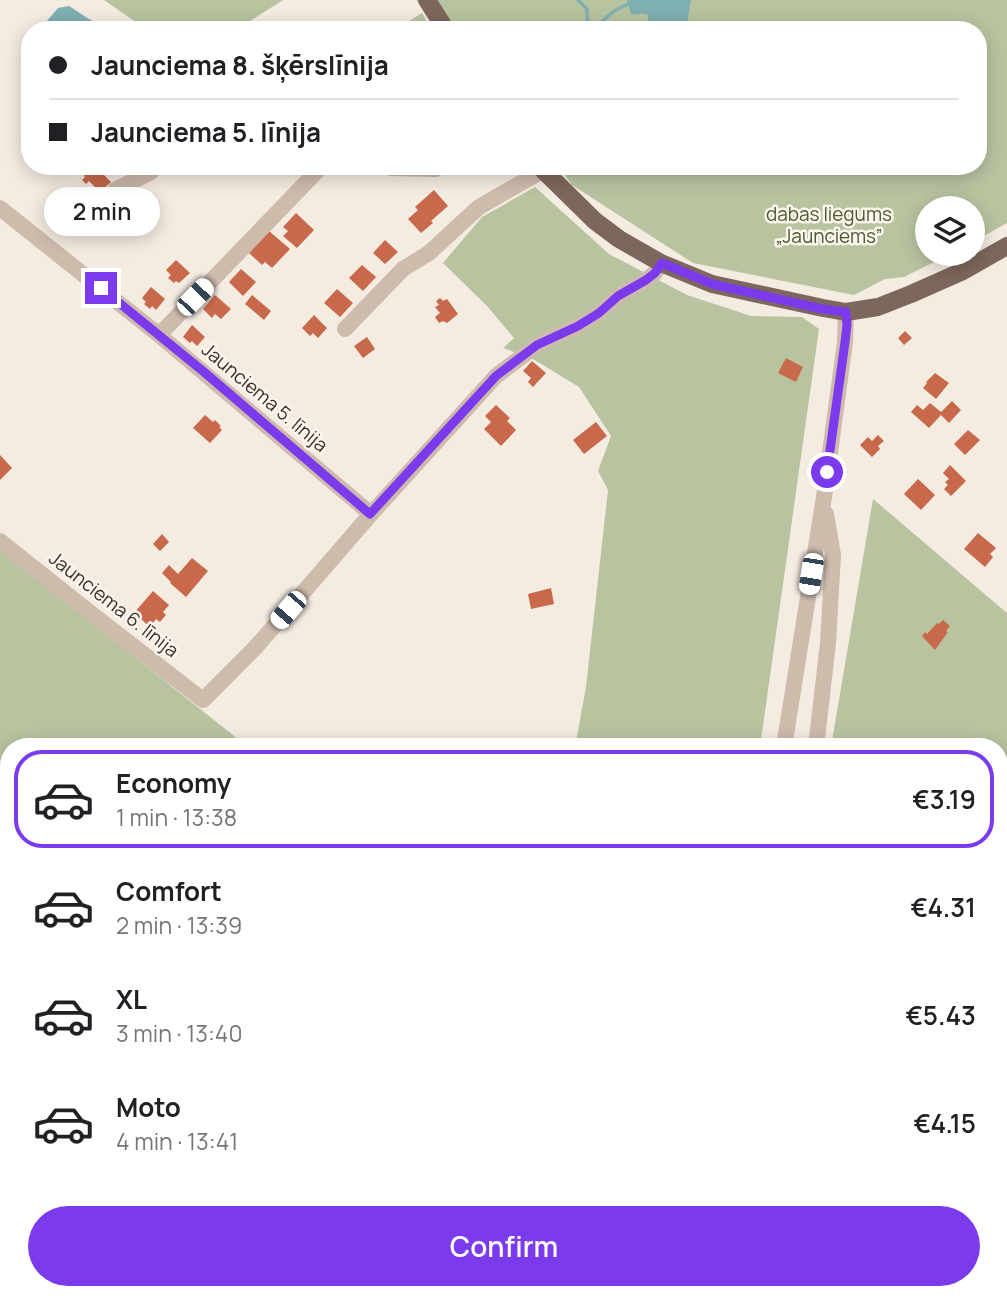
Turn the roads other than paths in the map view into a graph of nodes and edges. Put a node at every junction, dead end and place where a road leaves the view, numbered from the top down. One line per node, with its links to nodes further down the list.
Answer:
1 (426, 0): 2 (main road)
2 (440, 21)
3 (148, 175): 7 (street)
4 (313, 175): 13 (street)
5 (531, 175): 12 (street)
6 (547, 175): 10 (main road)
7 (115, 190)
8 (0, 208): 13 (street, Jaunciema 5. līnija)
9 (1007, 246): 11 (main road)
10 (662, 263): 11 (main road); 15 (street)
11 (846, 312): 14 (street)
12 (345, 329)
13 (159, 335): 15 (street, Jaunciema 5. līnija)
14 (824, 497): 17 (street); 18 (street)
15 (370, 514): 16 (street, Jaunciema 6. līnija)
16 (0, 541)
17 (785, 738)
18 (817, 738)

